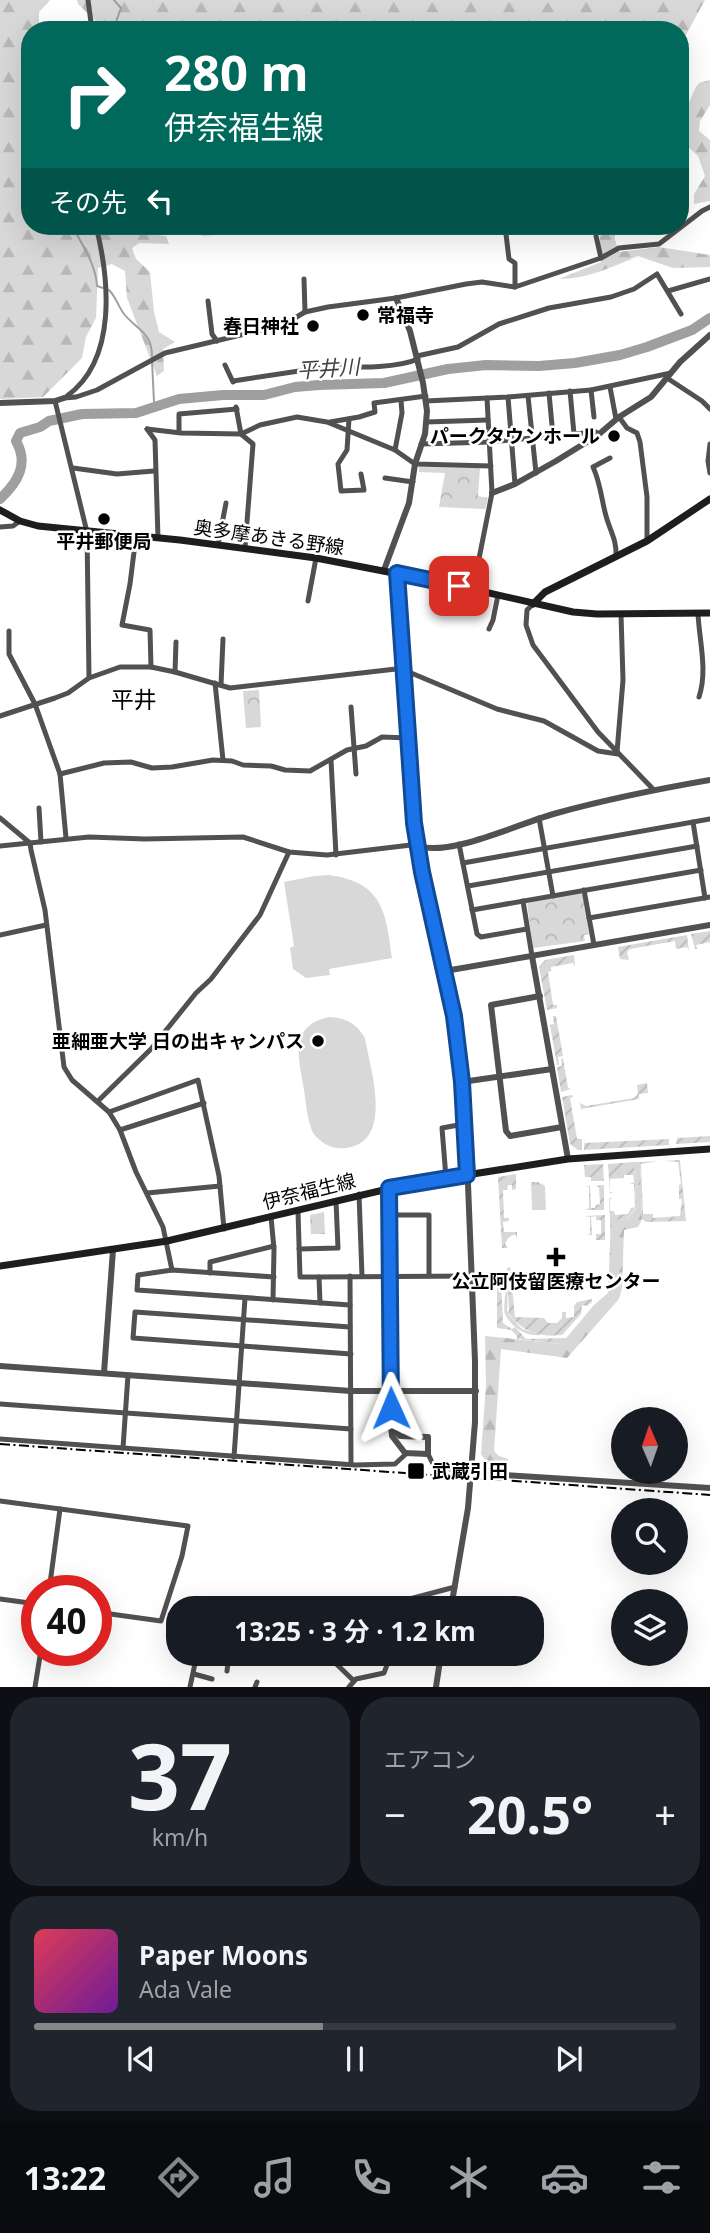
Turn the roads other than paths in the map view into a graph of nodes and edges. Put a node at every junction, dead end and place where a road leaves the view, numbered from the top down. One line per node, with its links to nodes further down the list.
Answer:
1 (88, 0): 2 (street)
2 (91, 21)
3 (710, 208): 4 (street)
4 (689, 221)
5 (98, 235): 29 (street)
6 (506, 235): 12 (street)
7 (596, 235): 9 (street)
8 (671, 235): 9 (street)
9 (601, 258): 12 (street)
10 (304, 279): 16 (street)
11 (710, 279): 13 (street)
12 (515, 286): 14 (street)
13 (668, 291): 17 (street); 20 (street)
14 (396, 298): 16 (street); 20 (street)
15 (208, 301): 19 (street)
16 (305, 312): 19 (street)
17 (681, 314)
18 (710, 335): 22 (street)
19 (217, 341): 29 (street)
20 (418, 359): 21 (street); 31 (street)
21 (225, 365)
22 (669, 375): 23 (street); 35 (street); 37 (street)
23 (610, 387): 24 (street); 37 (street)
24 (591, 390): 25 (street); 36 (street)
25 (570, 391): 26 (street); 46 (street)
26 (549, 393): 27 (street); 47 (street)
27 (528, 396): 28 (street); 48 (street)
28 (508, 397): 30 (street); 49 (street)
29 (64, 398): 34 (street)
30 (487, 398): 31 (street); 39 (street)
31 (426, 399): 32 (street); 41 (street)
32 (401, 400): 38 (street); 53 (street)
33 (0, 403): 34 (street)
34 (56, 404): 57 (street)
35 (710, 409)
36 (594, 417)
37 (617, 418): 44 (street); 74 (street)
38 (349, 419): 40 (street); 43 (street)
39 (488, 420): 41 (street); 50 (street)
40 (327, 422): 43 (street); 45 (street)
41 (426, 422): 51 (street)
42 (179, 431): 45 (street); 45 (street); 58 (street)
43 (348, 431): 53 (street); 61 (street)
44 (596, 432): 46 (street); 59 (street)
45 (241, 434): 76 (street)
46 (574, 434): 47 (street)
47 (553, 436): 48 (street)
48 (532, 438): 49 (street); 59 (street)
49 (512, 440): 50 (street); 64 (street)
50 (490, 442): 51 (street); 56 (street)
51 (422, 444): 55 (street)
52 (710, 444): 60 (street)
53 (395, 450): 55 (street)
54 (610, 458): 77 (street)
55 (415, 464): 56 (street); 63 (street)
56 (491, 466): 65 (street)
57 (73, 468): 58 (street); 71 (street)
58 (154, 471): 73 (street)
59 (536, 473): 64 (street)
60 (710, 473)
61 (361, 474)
62 (385, 478): 63 (street)
63 (414, 482): 79 (street)
64 (515, 484): 65 (street)
65 (492, 493): 81 (street)
66 (710, 499): 74 (main road)
67 (226, 503): 75 (street)
68 (1, 511): 69 (main road, 奥多摩あきる野線)
69 (20, 521): 70 (street); 71 (main road, 奥多摩あきる野線)
70 (0, 527)
71 (87, 532): 72 (main road, 奥多摩あきる野線); 97 (street)
72 (135, 536): 73 (main road, 奥多摩あきる野線); 94 (street)
73 (158, 538): 75 (main road, 奥多摩あきる野線)
74 (647, 541): 77 (main road)
75 (218, 545): 76 (main road, 奥多摩あきる野線)
76 (245, 548): 78 (main road, 奥多摩あきる野線)
77 (616, 557): 84 (main road)
78 (316, 558): 79 (main road, 奥多摩あきる野線); 83 (street)
79 (384, 570): 80 (main road, 奥多摩あきる野線)
80 (397, 573): 81 (main road, 奥多摩あきる野線); 95 (street)
81 (473, 589): 82 (main road, 奥多摩あきる野線)
82 (498, 595): 84 (main road, 奥多摩あきる野線); 88 (street)
83 (311, 597)
84 (533, 604): 87 (main road, 奥多摩あきる野線); 105 (street)
85 (698, 613): 86 (main road, 奥多摩あきる野線); 87 (main road, 奥多摩あきる野線); 92 (street)
86 (710, 613)
87 (621, 614): 105 (street)
88 (489, 629)
89 (9, 631): 100 (street)
90 (223, 639): 98 (street)
91 (176, 642): 96 (street)
92 (702, 657): 93 (street); 99 (street)
93 (710, 657)
94 (151, 667): 96 (street); 97 (street)
95 (404, 670): 98 (street); 103 (street); 105 (street)
96 (175, 672): 98 (street)
97 (89, 678): 100 (street)
98 (218, 684): 106 (street)
99 (699, 696)
100 (35, 705): 102 (street); 108 (street)
101 (351, 707): 104 (street)
102 (0, 716)
103 (409, 738): 104 (street); 122 (street)
104 (354, 748): 107 (street); 109 (street)
105 (618, 753): 111 (street)
106 (223, 760): 107 (street); 108 (street)
107 (331, 760): 126 (street)
108 (60, 774): 117 (street)
109 (355, 774)
110 (710, 779): 111 (street)
111 (654, 789): 114 (street)
112 (38, 808): 118 (street)
113 (0, 818): 119 (street)
114 (540, 818): 120 (street); 124 (street)
115 (710, 819): 116 (street)
116 (692, 822): 123 (street); 124 (street)
117 (66, 838): 118 (street); 125 (street)
118 (41, 842): 119 (street)
119 (30, 843): 121 (street); 137 (street)
120 (459, 844): 122 (street); 127 (street)
121 (0, 846)
122 (418, 846): 126 (street); 143 (street)
123 (696, 846): 128 (street); 129 (street)
124 (545, 848): 127 (street); 129 (street)
125 (289, 852): 126 (street); 148 (street)
126 (336, 855)
127 (463, 863): 130 (street)
128 (701, 870): 131 (street); 133 (street)
129 (549, 872): 130 (street); 132 (street)
130 (468, 886): 135 (street)
131 (584, 890): 132 (street); 136 (street)
132 (553, 896): 134 (street)
133 (708, 897): 136 (street)
134 (523, 901): 135 (street); 139 (street)
135 (472, 910): 139 (street)
136 (589, 918): 141 (street)
137 (46, 925): 140 (street); 148 (street)
138 (710, 925): 141 (street)
139 (527, 929): 142 (street)
140 (0, 935)
141 (594, 945): 142 (street)
142 (533, 956): 143 (street); 144 (street)
143 (445, 971): 147 (street)
144 (540, 996): 145 (street); 146 (street)
145 (552, 1069): 146 (street); 152 (street)
146 (501, 1076): 147 (street); 152 (street)
147 (462, 1082): 151 (street)
148 (98, 1101): 150 (street)
149 (204, 1103): 150 (street); 153 (street); 158 (street)
150 (109, 1112): 153 (street)
151 (464, 1124): 156 (street); 157 (street)
152 (562, 1127): 155 (street)
153 (120, 1130): 160 (street)
154 (710, 1149): 155 (main road, 伊奈福生線)
155 (568, 1159): 156 (main road, 伊奈福生線)
156 (467, 1175): 157 (main road, 伊奈福生線); 178 (street)
157 (446, 1178): 159 (main road, 伊奈福生線)
158 (220, 1186): 160 (street); 166 (street)
159 (389, 1188): 161 (main road, 伊奈福生線); 164 (street)
160 (147, 1193): 167 (street)
161 (359, 1194): 162 (main road, 伊奈福生線); 175 (street)
162 (336, 1201): 163 (main road, 伊奈福生線); 169 (street)
163 (298, 1211): 165 (main road, 伊奈福生線); 169 (street)
164 (390, 1215): 176 (street); 177 (street)
165 (271, 1217): 166 (main road, 伊奈福生線); 168 (street)
166 (224, 1229): 167 (main road, 伊奈福生線)
167 (167, 1241): 170 (main road, 伊奈福生線); 172 (street)
168 (274, 1247): 173 (street); 179 (street)
169 (299, 1249): 180 (street)
170 (113, 1250): 171 (main road, 伊奈福生線); 190 (street)
171 (0, 1266)
172 (172, 1270): 173 (street); 181 (street)
173 (210, 1273): 179 (street)
174 (350, 1276): 175 (street); 180 (street); 184 (street)
175 (362, 1276): 176 (street)
176 (390, 1276): 177 (street); 194 (street)
177 (429, 1276): 178 (street)
178 (472, 1276): 195 (street)
179 (274, 1277): 182 (street)
180 (319, 1277): 183 (street)
181 (245, 1298): 182 (street); 185 (street)
182 (273, 1300): 183 (street)
183 (320, 1303): 184 (street)
184 (350, 1305): 186 (street)
185 (244, 1320): 186 (street); 187 (street); 187 (street)
186 (350, 1327): 188 (street)
187 (242, 1346): 188 (street); 192 (street)
188 (351, 1354): 193 (street)
189 (0, 1366): 190 (street)
190 (104, 1373): 191 (street)
191 (128, 1375): 192 (street); 197 (street)
192 (239, 1383): 193 (street); 198 (street)
193 (351, 1391): 194 (street); 200 (street)
194 (391, 1391): 195 (street); 199 (street)
195 (476, 1391): 207 (street)
196 (0, 1404): 197 (street)
197 (125, 1413): 198 (street); 202 (street)
198 (236, 1421): 200 (street); 205 (street)
199 (391, 1426): 203 (street); 204 (street)
200 (351, 1429): 206 (street)
201 (0, 1439): 202 (street)
202 (123, 1448): 205 (street)
203 (407, 1453): 204 (street); 206 (street)
204 (428, 1454): 207 (street)
205 (234, 1457): 206 (street)
206 (351, 1464)
207 (472, 1473): 208 (street); 212 (street)
208 (710, 1488)
209 (0, 1501): 210 (street)
210 (60, 1509): 211 (street); 217 (street)
211 (51, 1575)
212 (455, 1587): 213 (street); 214 (street)
213 (421, 1596)
214 (453, 1596)
215 (0, 1600): 216 (street)
216 (21, 1603)
217 (112, 1614)
218 (38, 1666): 228 (street)
219 (195, 1666): 225 (street)
220 (228, 1666): 224 (street)
221 (338, 1666): 227 (street)
222 (387, 1666): 227 (street)
223 (440, 1666): 231 (street)
224 (227, 1671)
225 (194, 1674): 226 (street); 229 (street)
226 (212, 1679)
227 (354, 1681): 230 (street)
228 (35, 1687)
229 (190, 1687)
230 (349, 1687)
231 (436, 1687)

